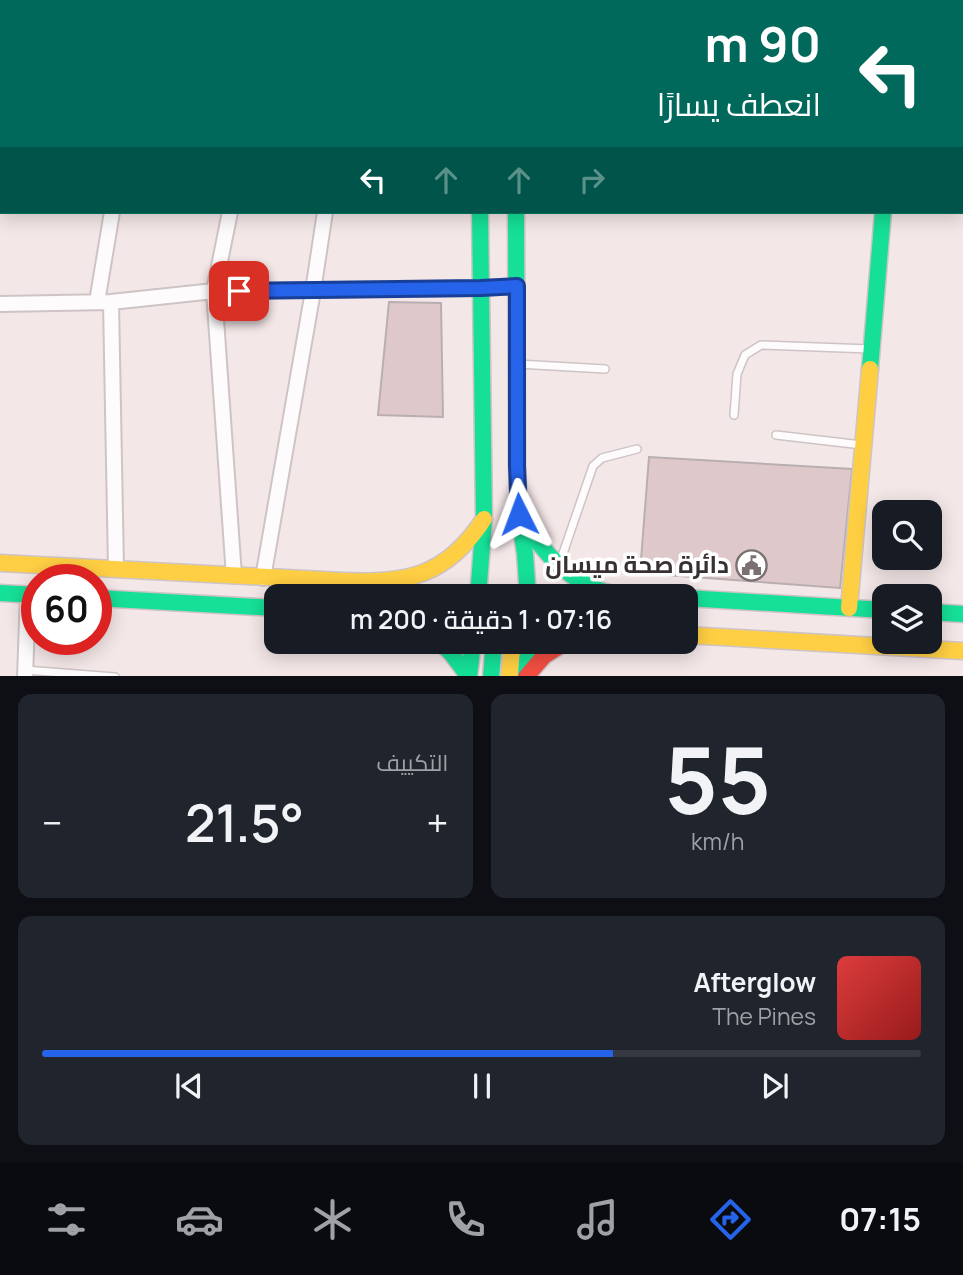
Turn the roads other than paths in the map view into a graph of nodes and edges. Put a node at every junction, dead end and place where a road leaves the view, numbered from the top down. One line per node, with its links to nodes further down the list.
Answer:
1 (110, 214): 11 (street)
2 (230, 214): 10 (street)
3 (325, 214): 9 (street)
4 (480, 214): 8 (street)
5 (516, 214): 7 (street)
6 (883, 214): 13 (street)
7 (517, 286): 8 (street); 14 (street)
8 (481, 288): 9 (street); 21 (street)
9 (313, 290): 10 (street); 27 (street)
10 (214, 291): 11 (street); 26 (street)
11 (104, 302): 12 (street); 25 (street)
12 (0, 304)
13 (871, 349): 16 (lane); 18 (street)
14 (517, 363): 15 (lane); 20 (street)
15 (604, 369)
16 (734, 415)
17 (776, 435): 18 (lane)
18 (863, 445): 40 (street)
19 (637, 449): 24 (lane)
20 (519, 514): 24 (street); 32 (street); 33 (street)
21 (484, 519): 22 (street); 29 (street)
22 (482, 553): 30 (street); 31 (street)
23 (0, 563): 25 (street)
24 (559, 566): 34 (street)
25 (116, 569): 26 (street)
26 (234, 576): 27 (street)
27 (263, 578): 28 (street)
28 (329, 584)
29 (396, 584)
30 (479, 584)
31 (488, 584)
32 (514, 584)
33 (527, 584)
34 (586, 584)
35 (0, 593): 36 (street)
36 (21, 594)
37 (112, 599): 39 (street)
38 (698, 599): 40 (street)
39 (264, 607)
40 (849, 608): 41 (street)
41 (872, 609)
42 (942, 613): 43 (street)
43 (963, 614)
44 (698, 636): 45 (street)
45 (963, 651)
46 (452, 654): 55 (street)
47 (472, 654): 56 (street)
48 (493, 654): 57 (street)
49 (512, 654): 58 (street)
50 (527, 654): 59 (street)
51 (547, 654): 60 (street)
52 (27, 655): 53 (street)
53 (25, 673): 54 (lane)
54 (92, 676)
55 (468, 676)
56 (469, 676)
57 (491, 676)
58 (509, 676)
59 (526, 676)
60 (527, 676)

